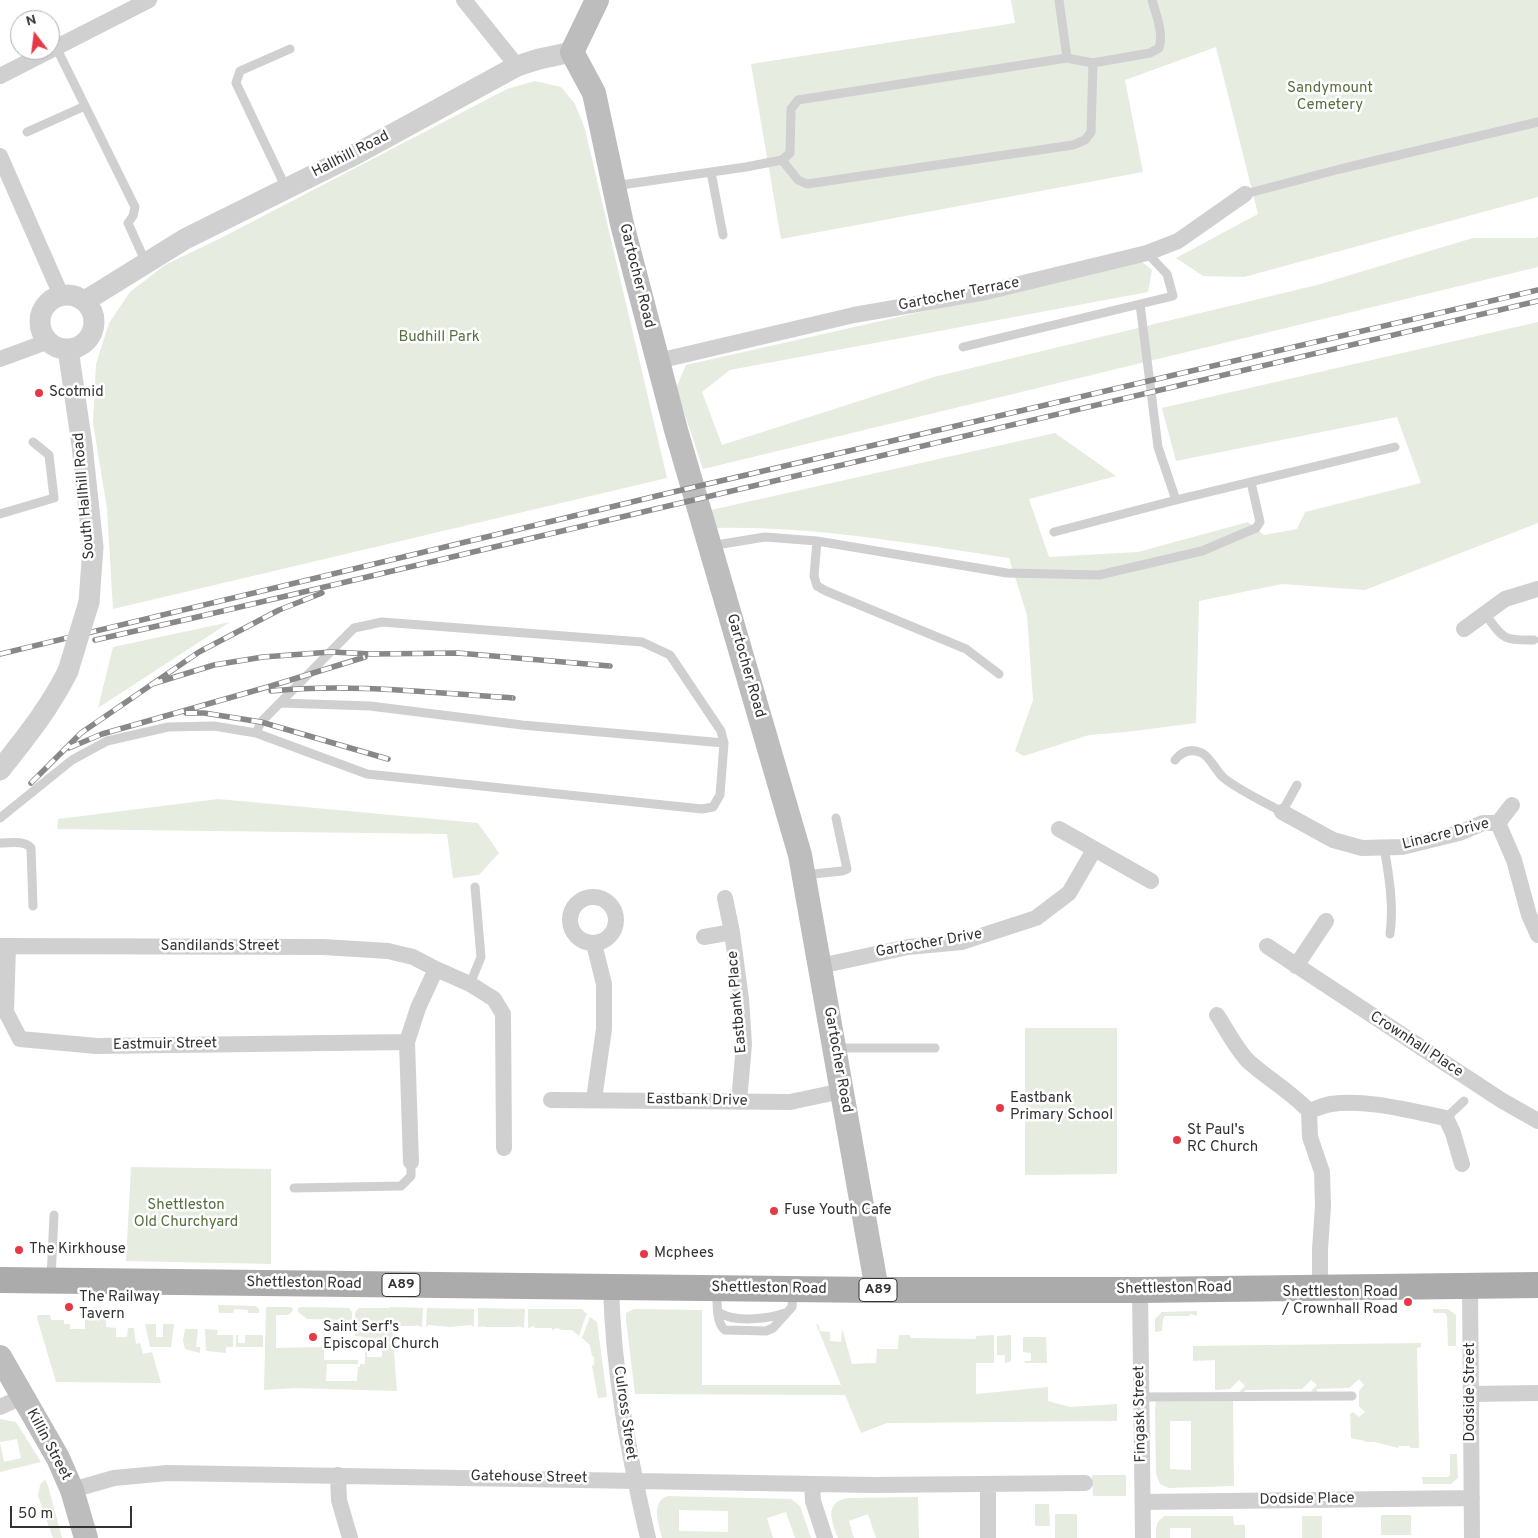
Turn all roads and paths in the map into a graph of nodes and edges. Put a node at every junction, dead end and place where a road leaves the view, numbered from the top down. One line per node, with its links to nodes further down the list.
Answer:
1 (149, 0): 6 (street)
2 (464, 0): 13 (street)
3 (597, 0): 8 (main road)
4 (1059, 0): 10 (lane)
5 (1152, 0): 12 (lane)
6 (60, 45)
7 (290, 49): 22 (lane)
8 (572, 52): 13 (street, Hallhill Road); 21 (main road, Gartocher Road)
9 (60, 55): 15 (lane)
10 (1067, 58): 12 (lane); 19 (lane)
11 (31, 60): 14 (street)
12 (1093, 62): 19 (lane)
13 (517, 66): 22 (street, Hallhill Road)
14 (0, 76)
15 (85, 106): 17 (lane); 26 (lane)
16 (1537, 122): 23 (lane)
17 (27, 132)
18 (0, 156): 27 (street)
19 (782, 160): 20 (lane)
20 (711, 172): 21 (lane); 24 (lane)
21 (614, 186): 33 (main road, Gartocher Road)
22 (287, 188): 26 (street, Hallhill Road)
23 (1245, 194): 25 (street, Gartocher Terrace)
24 (723, 236)
25 (1147, 253): 29 (lane); 33 (street, Gartocher Terrace)
26 (146, 264): 28 (street, Hallhill Road)
27 (61, 295): 28 (street); 30 (street)
28 (85, 301): 30 (street)
29 (1140, 304): 31 (lane); 37 (lane)
30 (58, 345): 32 (street); 51 (street, South Hallhill Road, bridge)
31 (963, 347)
32 (0, 359)
33 (658, 361): 41 (main road, Gartocher Road)
34 (33, 442): 38 (lane)
35 (1395, 447): 36 (lane)
36 (1251, 482): 37 (lane); 40 (lane)
37 (1176, 500): 39 (lane)
38 (0, 514)
39 (1054, 532)
40 (817, 541): 41 (lane); 46 (lane)
41 (710, 546): 62 (main road, Gartocher Road)
42 (1538, 589): 43 (street)
43 (1485, 614): 44 (street); 45 (lane)
44 (1464, 629)
45 (1534, 640)
46 (999, 674)
47 (280, 703): 48 (lane); 49 (lane); 49 (lane)
48 (256, 733): 49 (lane); 55 (lane)
49 (724, 743)
50 (1175, 760): 54 (lane)
51 (0, 770)
52 (1297, 785): 54 (lane)
53 (1512, 805): 57 (street, Linacre Drive)
54 (1282, 812): 60 (street, Linacre Drive)
55 (0, 818)
56 (836, 818): 62 (lane)
57 (1498, 822): 60 (street, Linacre Drive); 70 (street, Linacre Drive)
58 (1059, 829): 61 (street)
59 (0, 843): 66 (lane)
60 (1384, 847): 69 (lane)
61 (1094, 850): 63 (street); 75 (street, Gartocher Drive)
62 (803, 875): 75 (main road, Gartocher Road)
63 (1151, 881)
64 (475, 887): 78 (lane)
65 (725, 898): 68 (street, Eastbank Place)
66 (33, 906)
67 (1326, 922): 76 (street)
68 (732, 932): 71 (street, Eastbank Place); 87 (street, Eastbank Place)
69 (1390, 934)
70 (1538, 935)
71 (704, 937)
72 (594, 944): 84 (street)
73 (4, 946): 77 (street, Sandilands Street); 80 (street, Eastmuir Street)
74 (1267, 946): 76 (street, Crownhall Place)
75 (820, 966): 81 (main road, Gartocher Road)
76 (1296, 966): 90 (street, Crownhall Place)
77 (436, 969): 78 (street, Sandilands Street); 80 (street)
78 (470, 984): 91 (street, Sandilands Street)
79 (1217, 1015): 88 (street)
80 (407, 1042): 92 (street)
81 (834, 1048): 82 (lane); 83 (main road, Gartocher Road)
82 (935, 1048)
83 (842, 1091): 87 (street, Eastbank Drive); 102 (main road, Gartocher Road)
84 (594, 1099): 85 (street, Eastbank Drive); 87 (street, Eastbank Drive)
85 (551, 1100)
86 (1464, 1101): 89 (lane)
87 (739, 1102)
88 (1309, 1111): 89 (street); 101 (street)
89 (1446, 1118): 93 (street)
90 (1538, 1121)
91 (504, 1148)
92 (411, 1162): 94 (lane)
93 (1462, 1164)
94 (294, 1188)
95 (54, 1215): 96 (lane)
96 (50, 1279): 97 (main road, Shettleston Road / A89); 100 (main road, Shettleston Road / A89)
97 (0, 1280)
98 (1538, 1285): 99 (main road, Shettleston Road / A89)
99 (1470, 1286): 101 (main road, Shettleston Road / A89); 108 (street, Dodside Street)
100 (611, 1287): 104 (main road, Shettleston Road / A89); 114 (street, Culross Street)
101 (1320, 1287): 103 (main road, Shettleston Road / A89)
102 (878, 1290): 103 (main road, Shettleston Road / A89); 105 (main road, Shettleston Road / A89)
103 (1140, 1290): 111 (street, Fingask Street)
104 (718, 1300): 105 (main road, Shettleston Road / A89); 105 (lane)
105 (790, 1301)
106 (0, 1357): 110 (main road, Killin Street)
107 (1538, 1393): 108 (street)
108 (1470, 1394): 119 (street, Dodside Street)
109 (1352, 1396): 111 (lane)
110 (22, 1397): 112 (street); 118 (main road, Killin Street)
111 (1141, 1397): 120 (street, Fingask Street)
112 (0, 1407)
113 (338, 1475): 114 (street, Gatehouse Street); 118 (street, Gatehouse Street); 122 (street)
114 (635, 1480): 116 (street, Gatehouse Street); 123 (street, Culross Street)
115 (1085, 1483): 117 (street, Gatehouse Street)
116 (812, 1484): 117 (street, Gatehouse Street); 124 (street)
117 (988, 1484): 125 (street)
118 (72, 1490): 121 (main road, Killin Street)
119 (1472, 1498): 120 (street, Dodside Place); 127 (street, Dodside Street)
120 (1143, 1502): 126 (street, Fingask Street)
121 (86, 1538)
122 (350, 1538)
123 (648, 1538)
124 (825, 1538)
125 (988, 1538)
126 (1144, 1538)
127 (1472, 1538)

